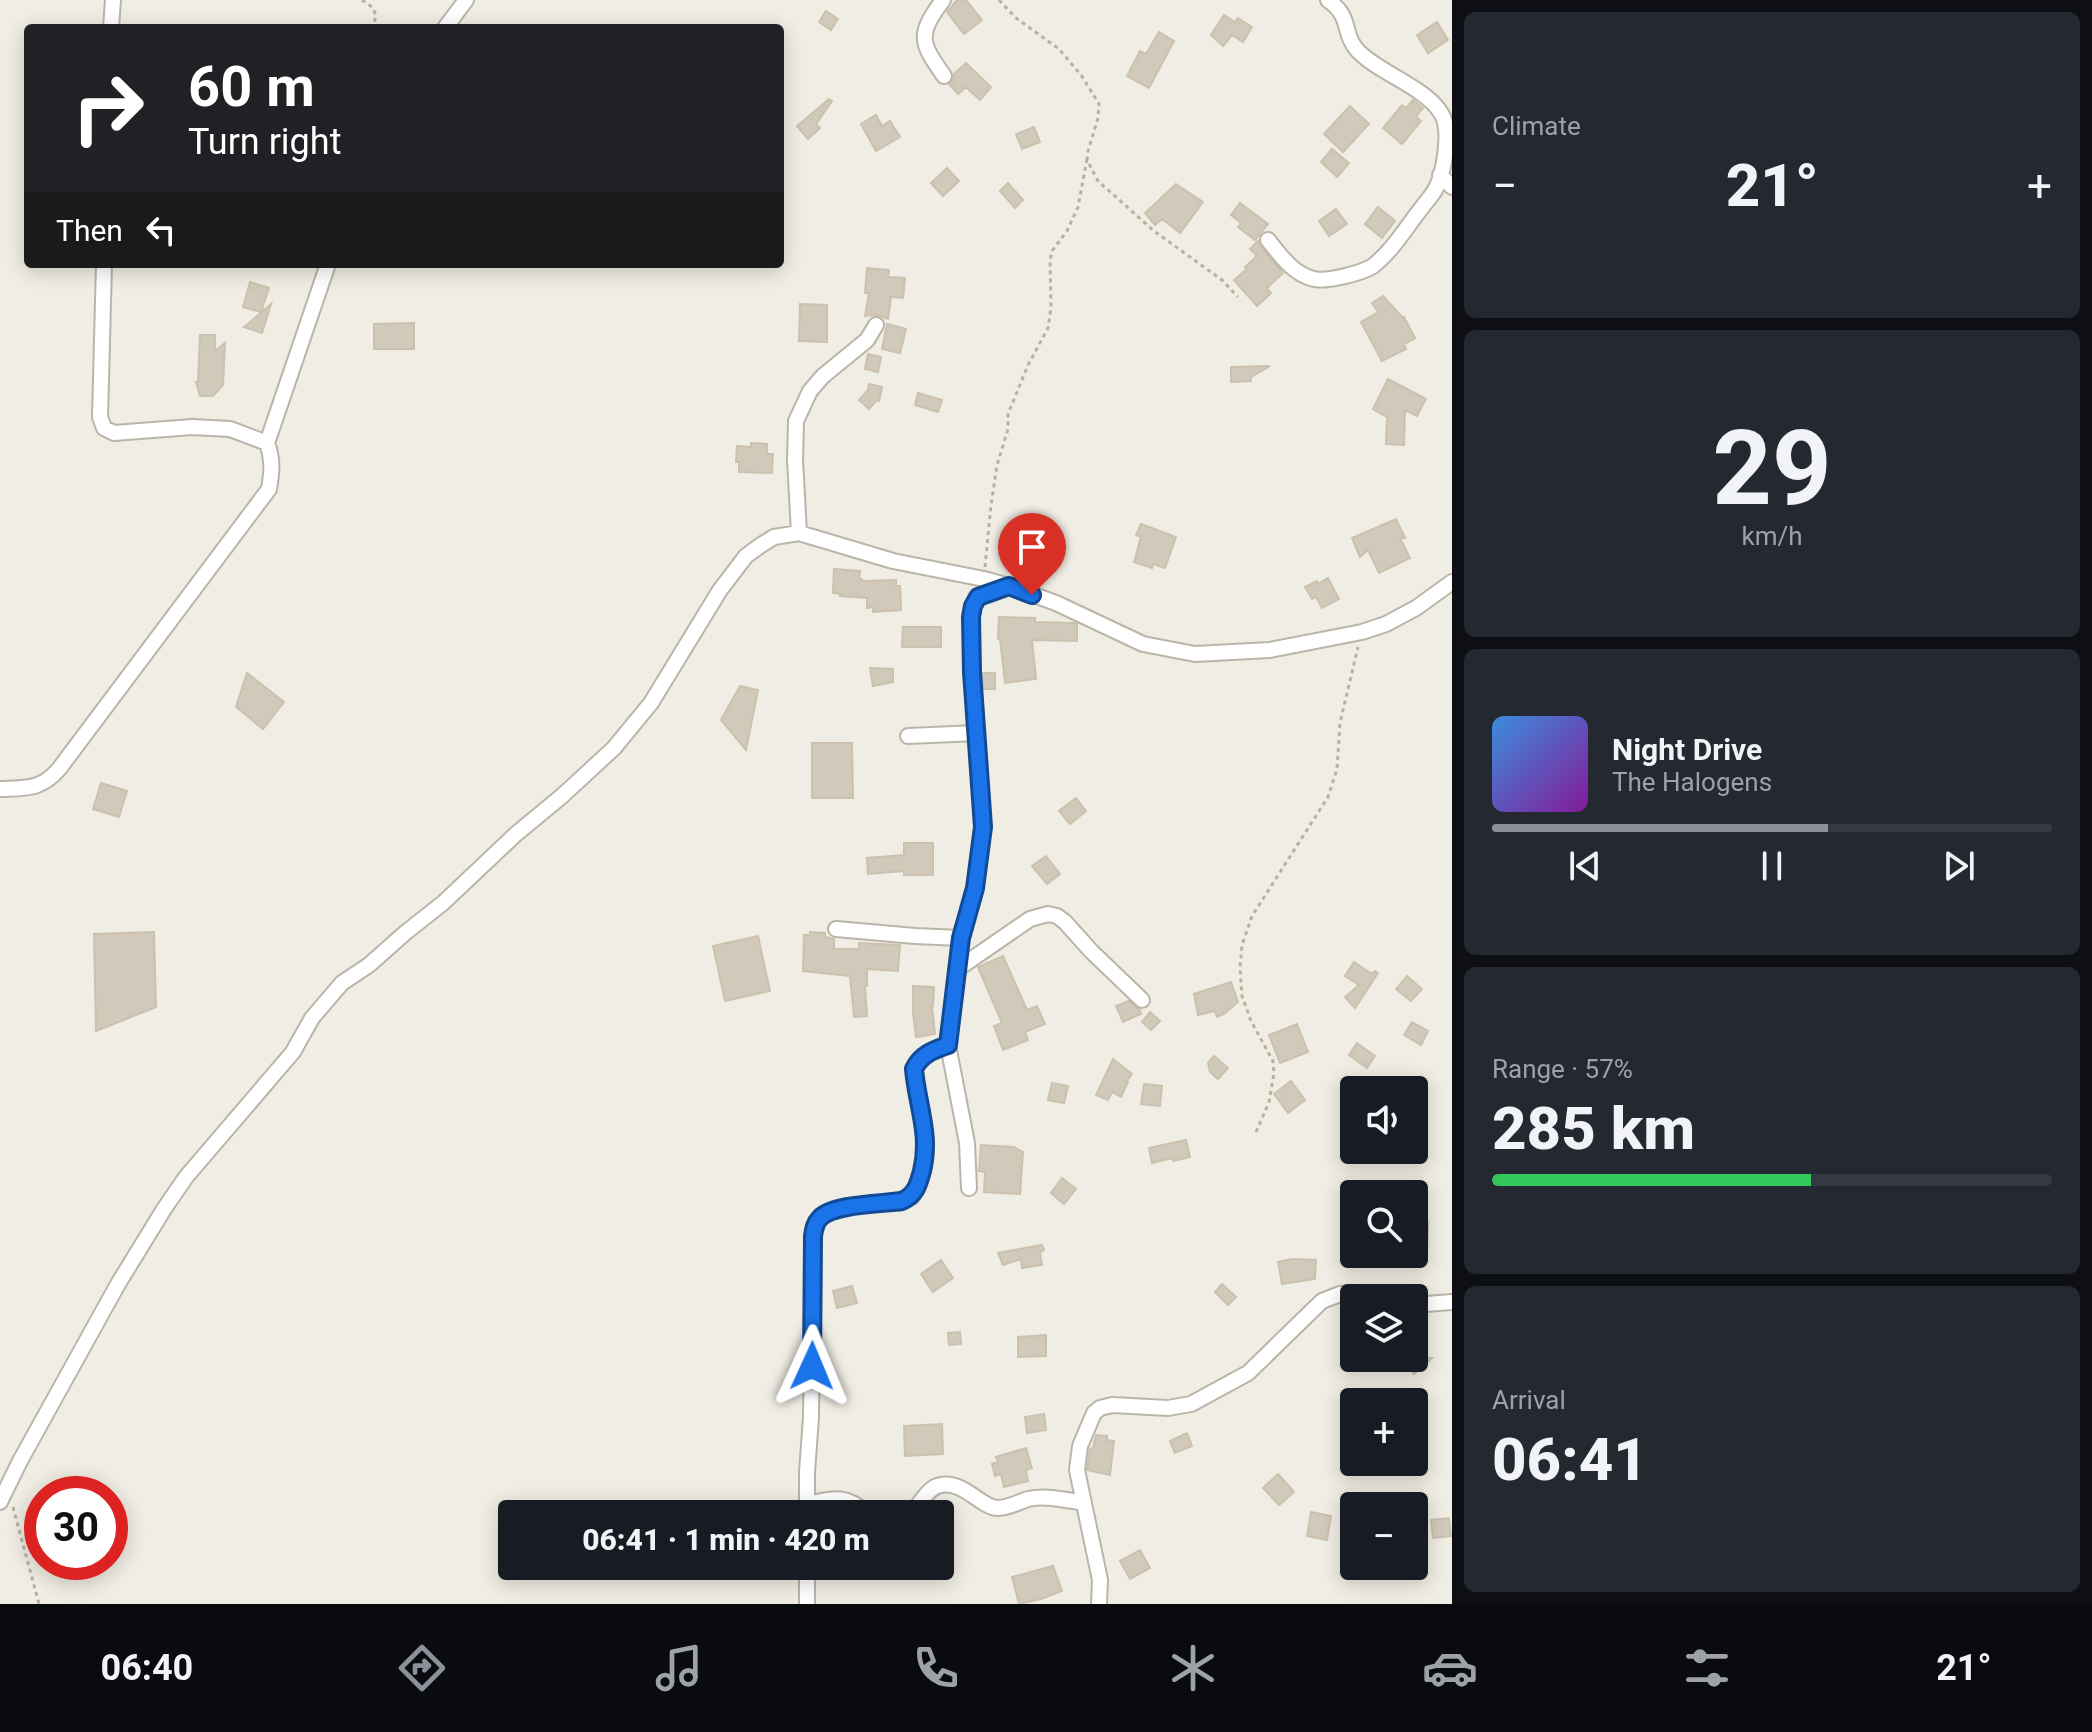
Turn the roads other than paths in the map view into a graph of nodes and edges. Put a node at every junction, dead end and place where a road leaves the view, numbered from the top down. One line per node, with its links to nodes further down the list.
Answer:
1 (113, 0): 5 (street)
2 (466, 0): 6 (street)
3 (943, 0): 7 (street)
4 (1328, 0): 8 (street)
5 (111, 24)
6 (448, 24)
7 (944, 76)
8 (1440, 175): 9 (street); 10 (street)
9 (1452, 187)
10 (1268, 240)
11 (104, 268): 14 (street)
12 (327, 268): 14 (street)
13 (876, 325): 15 (street)
14 (267, 443): 20 (street)
15 (799, 533): 17 (street); 30 (street)
16 (1452, 582): 17 (street)
17 (1009, 586): 18 (street)
18 (977, 733): 19 (street); 22 (street)
19 (908, 736)
20 (0, 789)
21 (836, 929): 22 (street)
22 (961, 938): 23 (street)
23 (956, 970): 24 (street); 25 (street)
24 (1142, 1000)
25 (948, 1045): 26 (street); 31 (street)
26 (969, 1188)
27 (1340, 1294): 33 (street)
28 (1452, 1302): 29 (street)
29 (1428, 1304)
30 (3, 1495)
31 (807, 1500)
32 (922, 1500): 33 (street)
33 (1084, 1503): 36 (street)
34 (807, 1580): 35 (street)
35 (807, 1604)
36 (1099, 1604)

